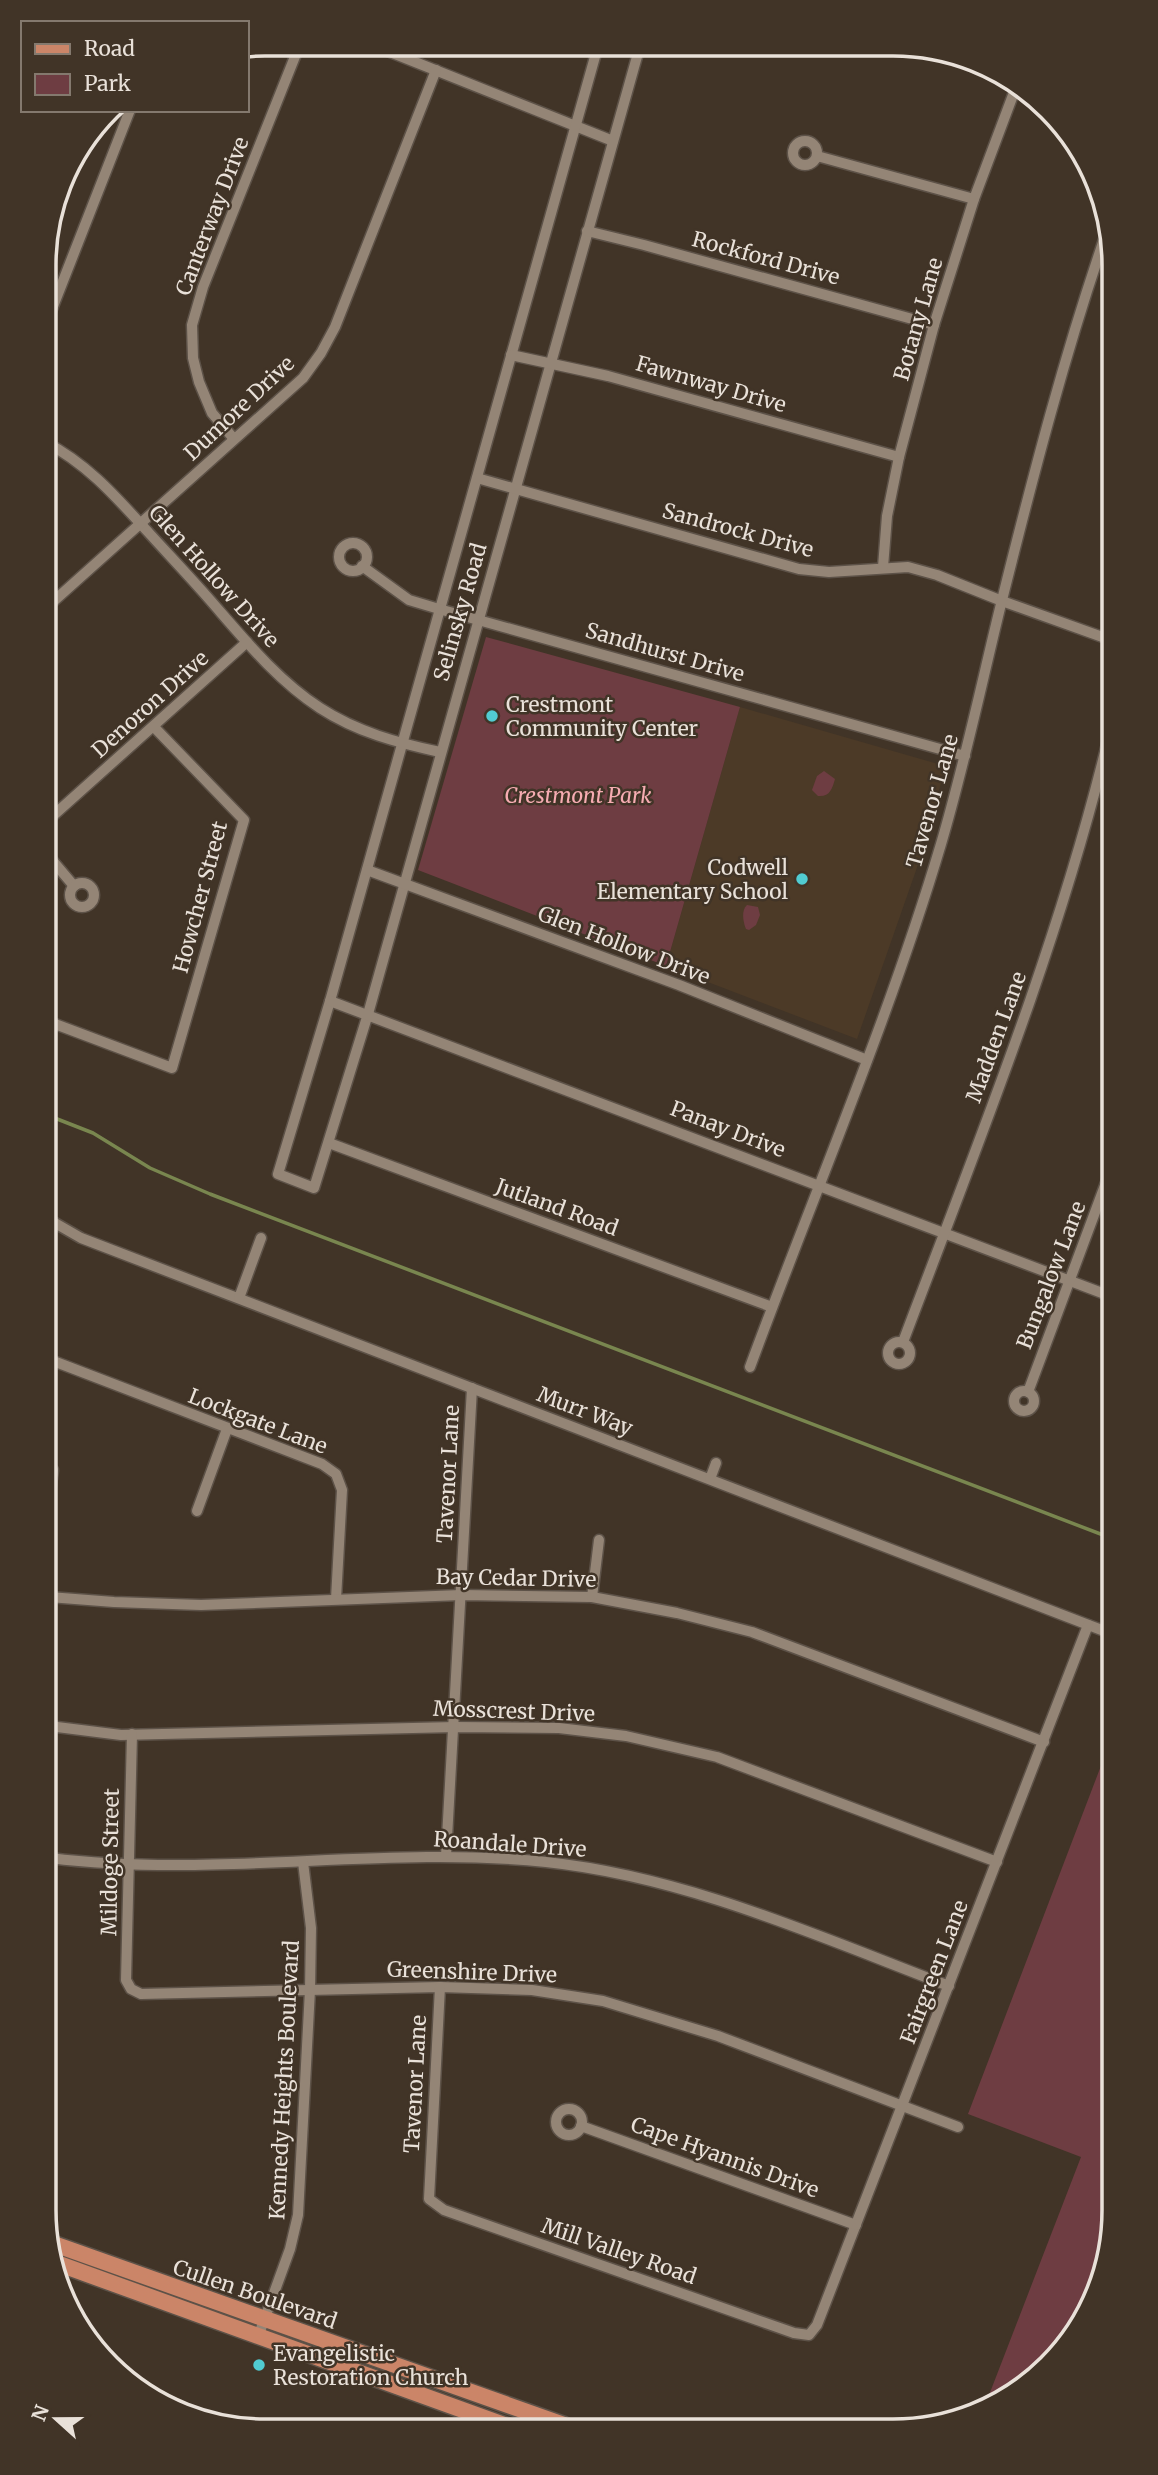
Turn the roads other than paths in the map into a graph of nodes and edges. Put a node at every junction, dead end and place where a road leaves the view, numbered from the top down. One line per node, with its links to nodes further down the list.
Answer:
1 (294, 56): 18 (street, Canterway Drive)
2 (400, 56): 5 (street)
3 (595, 56): 8 (street, Selinsky Road)
4 (637, 56): 9 (street, Selinsky Road)
5 (436, 70): 8 (street); 18 (street, Dumore Drive)
6 (1014, 95): 11 (street, Botany Lane)
7 (129, 112): 14 (street)
8 (576, 127): 9 (street); 16 (street, Selinsky Road)
9 (613, 141): 12 (street, Selinsky Road)
10 (817, 156): 11 (street)
11 (974, 199): 15 (street, Botany Lane)
12 (587, 231): 15 (street, Rockford Drive); 17 (street, Selinsky Road)
13 (1101, 251): 27 (street, Tavenor Lane)
14 (56, 297)
15 (934, 325): 20 (street, Botany Lane)
16 (512, 355): 17 (street, Fawnway Drive); 21 (street, Selinsky Road)
17 (552, 364): 20 (street, Fawnway Drive); 22 (street, Selinsky Road)
18 (234, 439): 23 (street, Dumore Drive)
19 (56, 448): 23 (street, Glen Hollow Drive)
20 (899, 457): 25 (street, Botany Lane)
21 (477, 478): 22 (street, Sandrock Drive); 28 (street, Selinsky Road)
22 (516, 488): 25 (street, Sandrock Drive); 29 (street, Selinsky Road)
23 (141, 524): 26 (street, Dumore Drive); 31 (street, Glen Hollow Drive)
24 (362, 566): 28 (street, Sandhurst Drive)
25 (883, 567): 27 (street, Sandrock Drive)
26 (56, 599)
27 (1002, 601): 30 (street, Sandrock Drive); 35 (street, Tavenor Lane)
28 (439, 609): 29 (street, Sandhurst Drive); 33 (street, Selinsky Road)
29 (478, 619): 34 (street, Selinsky Road); 35 (street, Sandhurst Drive)
30 (1102, 637)
31 (247, 642): 32 (street, Denoron Drive); 33 (street, Glen Hollow Drive)
32 (153, 727): 37 (street, Denoron Drive); 44 (street, Howcher Street)
33 (401, 744): 34 (street, Glen Hollow Drive); 39 (street, Selinsky Road)
34 (440, 752): 40 (street, Selinsky Road)
35 (965, 755): 45 (street, Tavenor Lane)
36 (1102, 765): 50 (street, Madden Lane)
37 (56, 813)
38 (56, 865): 41 (street)
39 (367, 870): 40 (street, Glen Hollow Drive); 42 (street, Selinsky Road)
40 (403, 882): 43 (street, Selinsky Road); 45 (street, Glen Hollow Drive)
41 (74, 886)
42 (330, 1001): 43 (street, Panay Drive); 46 (street, Selinsky Road)
43 (368, 1014): 46 (street, Selinsky Road); 47 (street, Panay Drive)
44 (56, 1024)
45 (867, 1060): 47 (street, Tavenor Lane)
46 (330, 1143): 55 (street, Jutland Road)
47 (820, 1184): 50 (street, Panay Drive); 55 (street, Tavenor Lane)
48 (1102, 1194): 52 (street, Bungalow Lane)
49 (56, 1224): 54 (street, Murr Way)
50 (944, 1232): 52 (street, Panay Drive); 56 (street, Madden Lane)
51 (261, 1238): 54 (street)
52 (1070, 1280): 53 (street, Panay Drive); 60 (street, Bungalow Lane)
53 (1102, 1293)
54 (239, 1298): 59 (street, Murr Way)
55 (772, 1307): 58 (street, Tavenor Lane)
56 (903, 1342)
57 (56, 1362): 61 (street, Lockgate Lane)
58 (750, 1367)
59 (472, 1388): 63 (street, Murr Way); 66 (street, Tavenor Lane)
60 (1028, 1392)
61 (227, 1429): 64 (street); 69 (street, Lockgate Lane)
62 (716, 1463): 63 (street)
63 (710, 1479): 70 (street, Murr Way)
64 (197, 1511)
65 (599, 1540): 67 (street)
66 (461, 1595): 67 (street, Bay Cedar Drive); 69 (street, Bay Cedar Drive); 73 (street, Tavenor Lane)
67 (592, 1597): 75 (street, Bay Cedar Drive)
68 (56, 1598): 69 (street, Bay Cedar Drive)
69 (336, 1598)
70 (1088, 1625): 71 (street, Murr Way); 75 (street, Fairgreen Lane)
71 (1102, 1630)
72 (56, 1727): 74 (street, Mosscrest Drive)
73 (455, 1727): 74 (street, Mosscrest Drive); 76 (street, Tavenor Lane); 79 (street, Mosscrest Drive)
74 (132, 1734): 80 (street, Mildoge Street)
75 (1044, 1742): 79 (street, Fairgreen Lane)
76 (446, 1856): 78 (street, Roandale Drive); 81 (street, Roandale Drive)
77 (56, 1859): 80 (street, Roandale Drive)
78 (303, 1862): 80 (street, Roandale Drive); 84 (street, Kennedy Heights Boulevard)
79 (998, 1862): 81 (street, Fairgreen Lane)
80 (128, 1865): 83 (street, Mildoge Street)
81 (949, 1986): 85 (street, Fairgreen Lane)
82 (440, 1987): 84 (street, Greenshire Drive); 85 (street, Greenshire Drive); 88 (street, Tavenor Lane)
83 (131, 1989): 84 (street, Greenshire Drive)
84 (310, 1990): 93 (street, Kennedy Heights Boulevard)
85 (902, 2106): 87 (street, Greenshire Drive); 89 (street, Fairgreen Lane)
86 (581, 2126): 89 (street, Cape Hyannis Drive)
87 (958, 2127)
88 (429, 2183): 94 (street, Mill Valley Road)
89 (856, 2225): 94 (street, Fairgreen Lane)
90 (60, 2247): 92 (main road, Cullen Boulevard)
91 (63, 2263): 92 (main road, Cullen Boulevard)
92 (113, 2274): 93 (main road, Cullen Boulevard); 95 (main road, Cullen Boulevard)
93 (264, 2320): 95 (street, Kennedy Heights Boulevard); 96 (main road, Cullen Boulevard)
94 (812, 2331)
95 (258, 2337): 97 (main road, Cullen Boulevard)
96 (405, 2370): 97 (main road); 99 (main road, Cullen Boulevard)
97 (399, 2386): 98 (main road, Cullen Boulevard)
98 (488, 2419)
99 (545, 2419)

